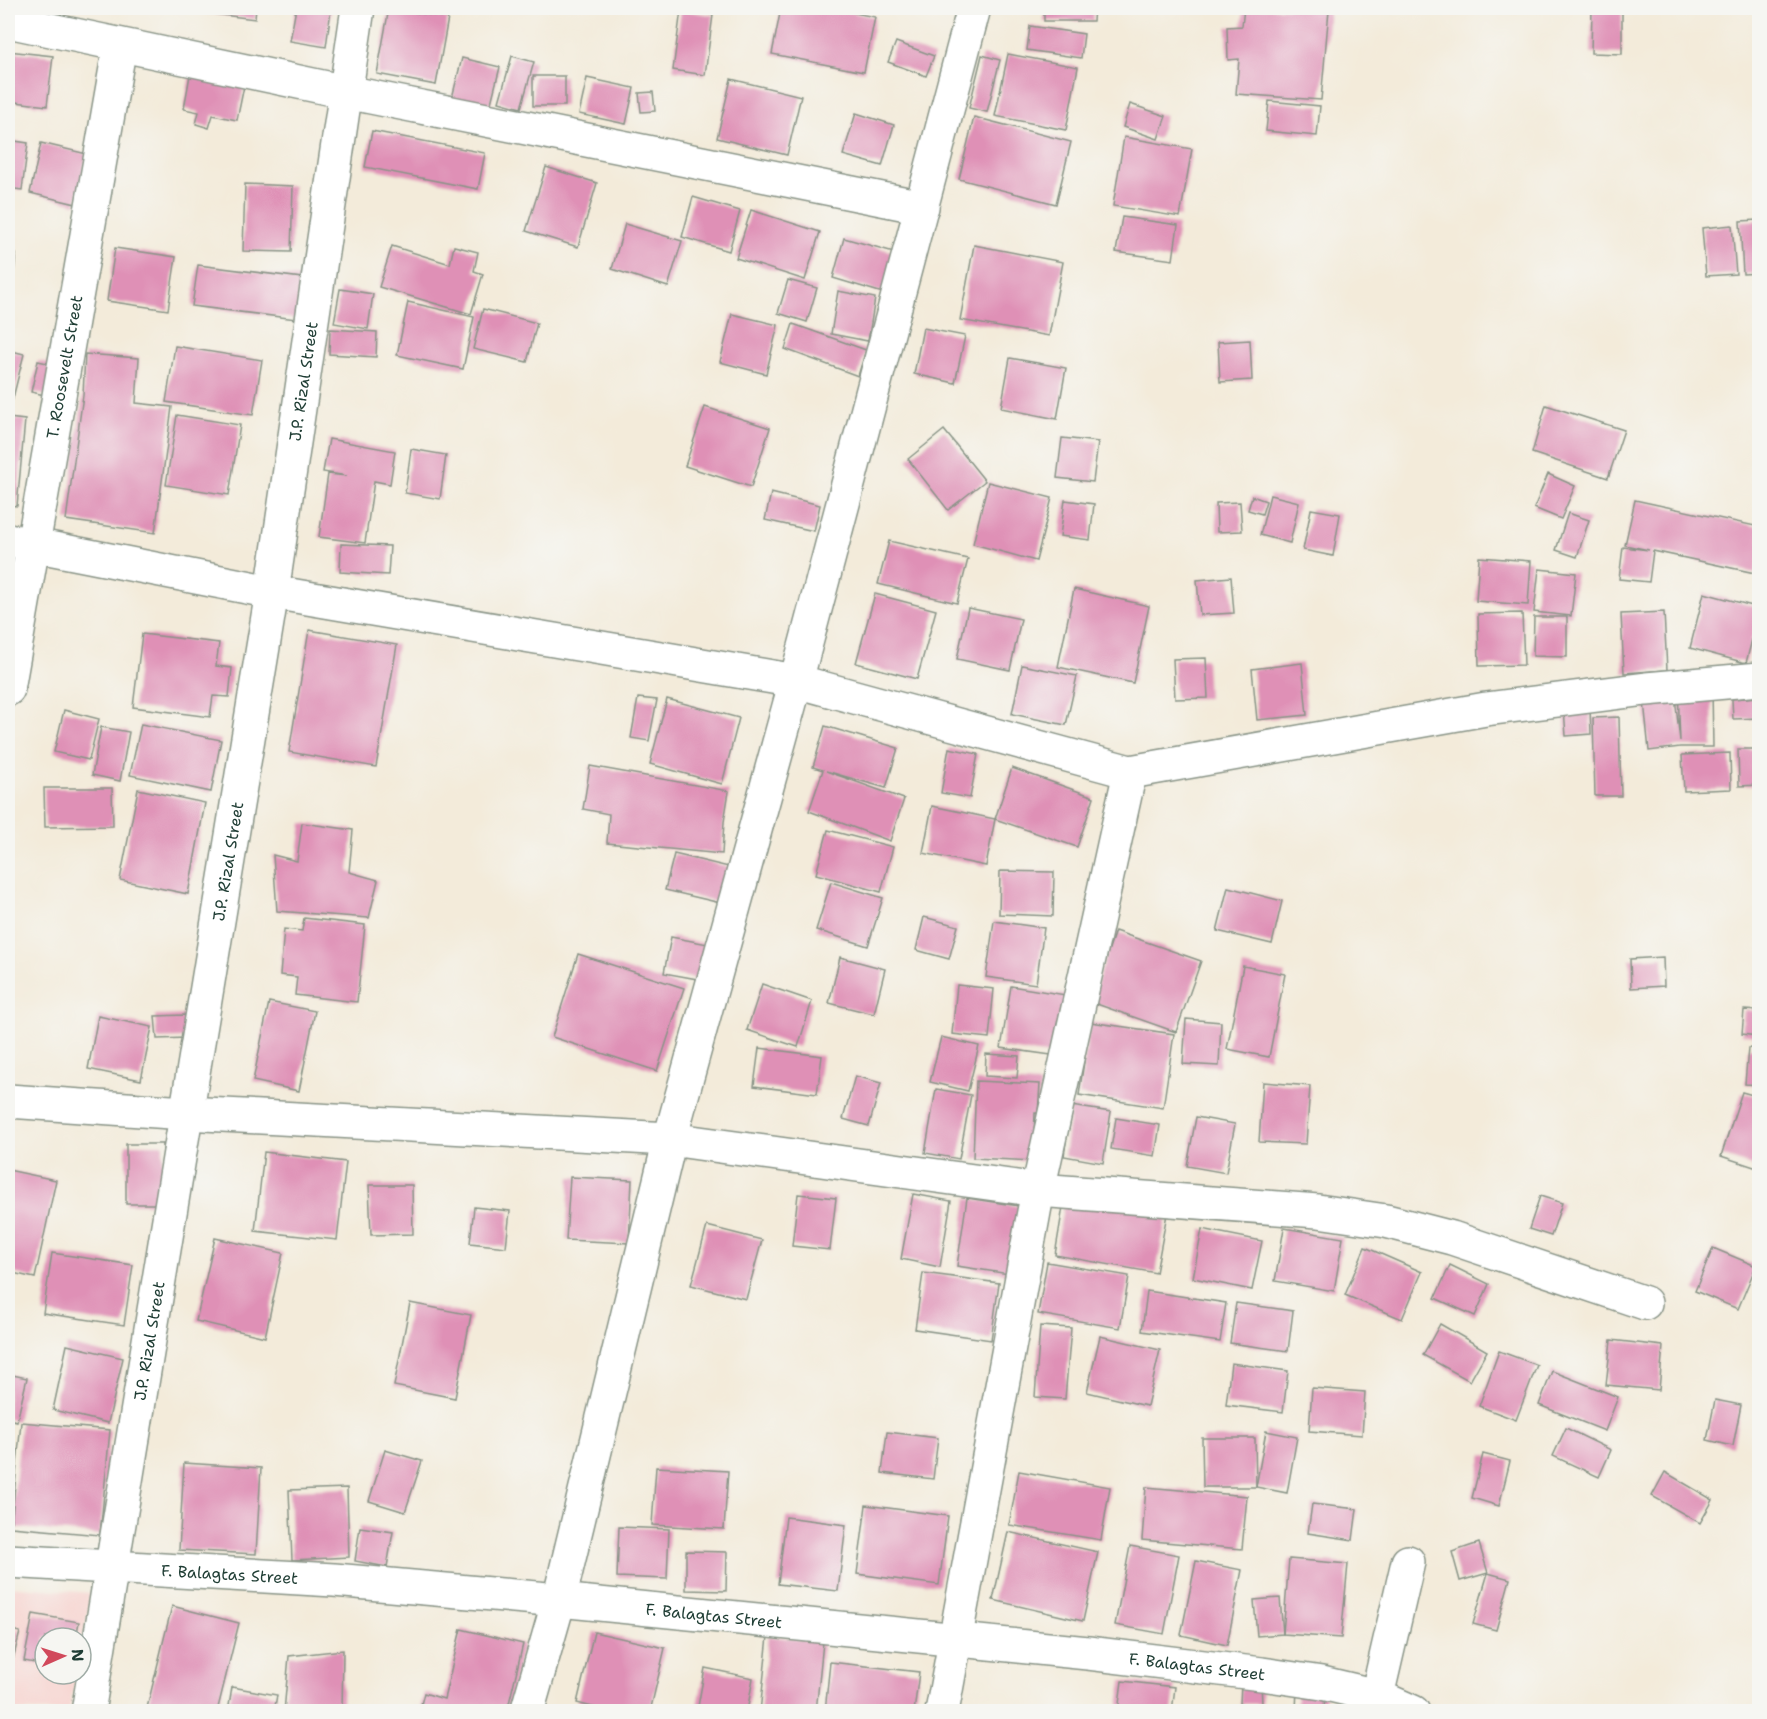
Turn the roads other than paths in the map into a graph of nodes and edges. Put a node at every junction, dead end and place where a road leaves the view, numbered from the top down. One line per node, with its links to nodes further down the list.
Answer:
1 (358, 8): 5 (street, J.P. Rizal Street)
2 (974, 8): 6 (street)
3 (8, 21): 4 (street)
4 (120, 45): 5 (street); 7 (street, T. Roosevelt Street)
5 (346, 92): 6 (street); 8 (street, J.P. Rizal Street)
6 (922, 207): 10 (street)
7 (21, 542): 8 (street); 11 (street, T. Roosevelt Street)
8 (272, 592): 10 (street); 14 (street, J.P. Rizal Street)
9 (1760, 679): 12 (street)
10 (796, 681): 12 (street); 15 (street)
11 (8, 689)
12 (1130, 772): 16 (street)
13 (8, 1101): 14 (street)
14 (186, 1113): 15 (street); 20 (street, J.P. Rizal Street)
15 (670, 1139): 16 (street); 21 (street)
16 (1038, 1190): 17 (street); 22 (street)
17 (1645, 1303)
18 (8, 1561): 20 (street, F. Balagtas Street)
19 (1408, 1562): 23 (street)
20 (112, 1566): 21 (street, F. Balagtas Street); 24 (street, J.P. Rizal Street)
21 (559, 1600): 22 (street, F. Balagtas Street); 25 (street)
22 (954, 1639): 23 (street, F. Balagtas Street); 26 (street)
23 (1377, 1696): 27 (street, F. Balagtas Street)
24 (88, 1712)
25 (527, 1712)
26 (942, 1712)
27 (1413, 1712)

